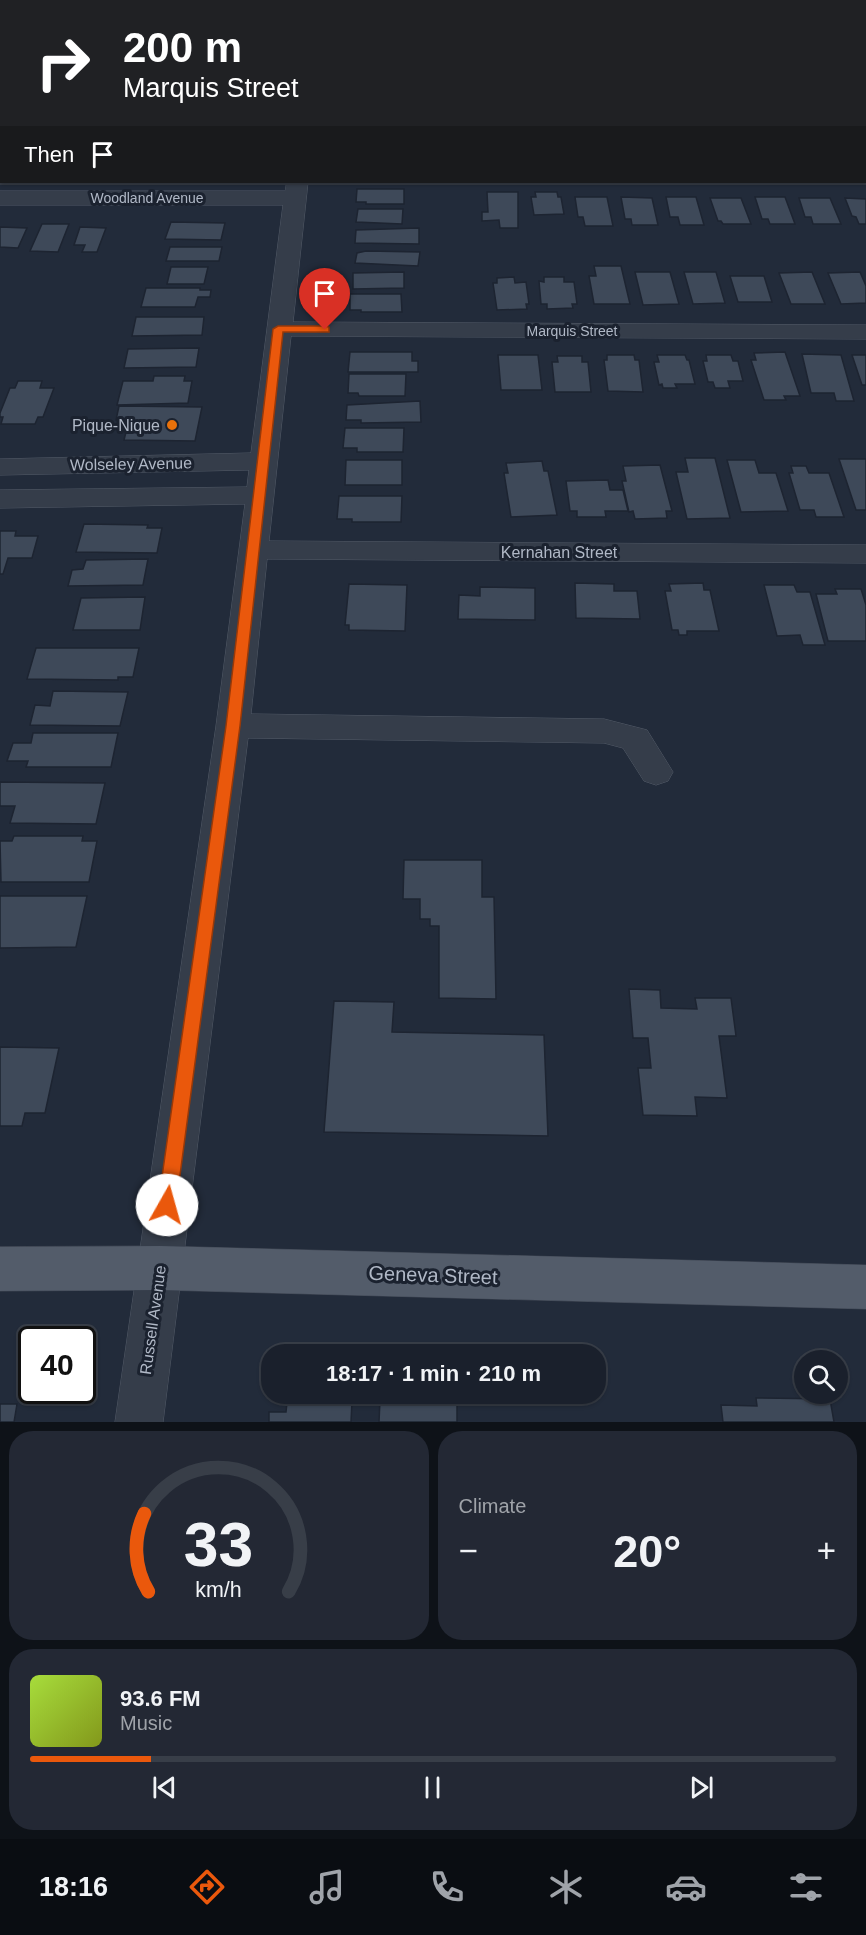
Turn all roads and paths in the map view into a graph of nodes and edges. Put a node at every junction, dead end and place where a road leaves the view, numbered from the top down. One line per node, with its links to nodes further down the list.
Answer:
1 (295, 190): 2 (street, Woodland Avenue); 3 (street, Russell Avenue)
2 (0, 198)
3 (278, 329): 4 (street, Marquis Street); 5 (street, Russell Avenue)
4 (866, 332)
5 (263, 461): 6 (street, Wolseley Avenue); 7 (street, Russell Avenue)
6 (7, 467): 8 (street)
7 (259, 495): 8 (street, Wolseley Avenue); 9 (street, Russell Avenue)
8 (0, 499)
9 (253, 550): 10 (street, Kernahan Street); 11 (street, Russell Avenue)
10 (866, 554)
11 (233, 726): 12 (street); 13 (street, Russell Avenue)
12 (656, 772)
13 (160, 1268): 14 (main road, Geneva Street); 15 (main road, Geneva Street); 16 (street, Russell Avenue)
14 (0, 1269)
15 (866, 1287)
16 (139, 1422)

